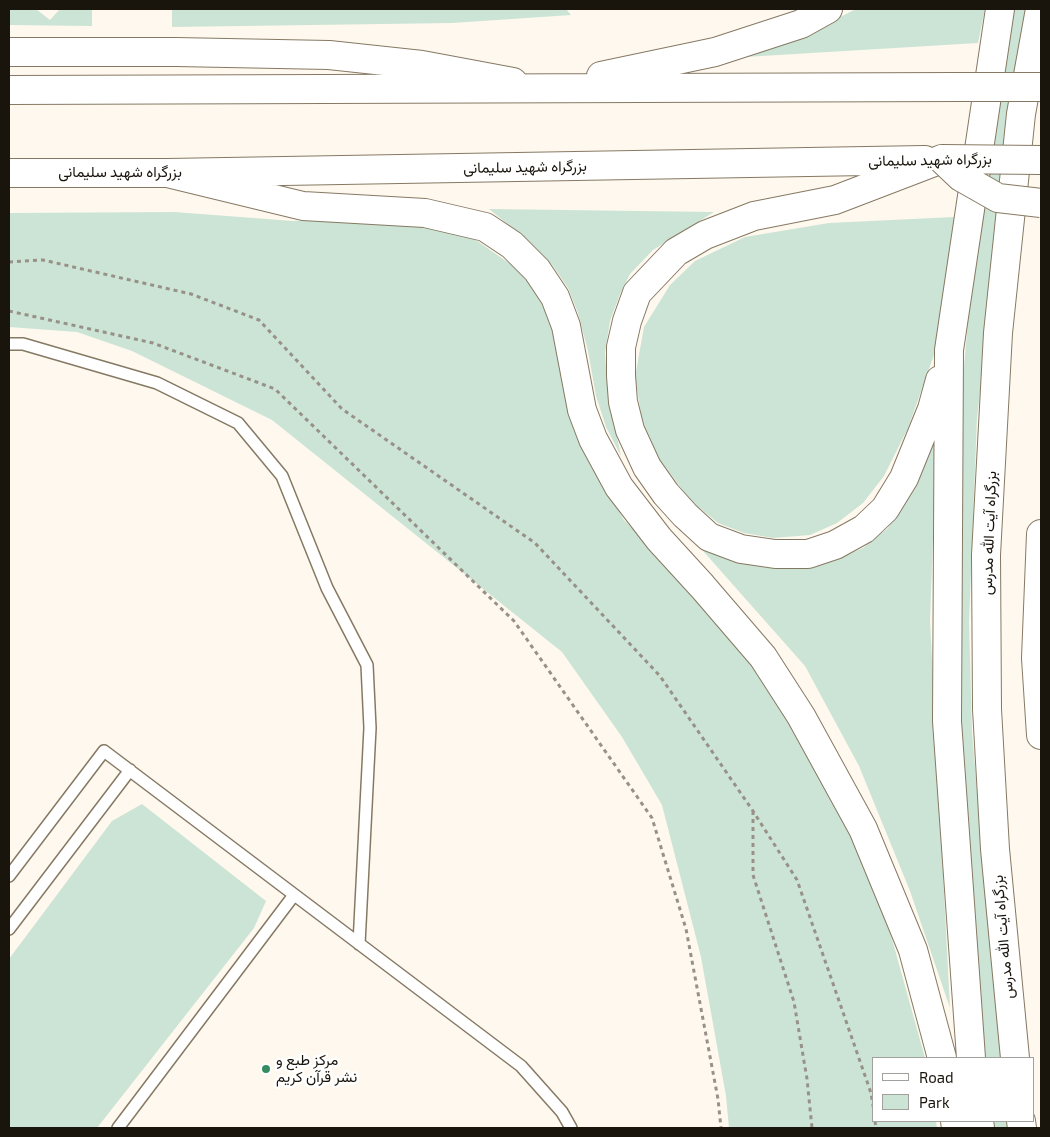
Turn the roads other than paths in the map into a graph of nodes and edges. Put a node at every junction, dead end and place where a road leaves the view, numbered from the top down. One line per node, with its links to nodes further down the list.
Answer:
1 (828, 9): 5 (main road)
2 (1000, 9): 14 (main road)
3 (1040, 9): 24 (main road, بزرگراه آیت الله مدرس)
4 (9, 52): 5 (main road)
5 (544, 87): 6 (main road, bridge); 7 (main road)
6 (1041, 87)
7 (9, 90)
8 (942, 160): 9 (main road, بزرگراه شهید سلیمانی, bridge); 11 (main road, بزرگراه شهید سلیمانی); 12 (main road, bridge); 14 (main road)
9 (1041, 160)
10 (9, 172): 11 (main road, بزرگراه شهید سلیمانی)
11 (167, 173): 22 (main road)
12 (1041, 204)
13 (9, 344): 21 (lane)
14 (949, 350): 23 (main road)
15 (1041, 534): 16 (main road)
16 (1041, 735)
17 (130, 770): 18 (lane); 19 (lane); 20 (lane)
18 (9, 876)
19 (294, 895): 21 (lane); 25 (lane)
20 (9, 929)
21 (359, 944): 26 (lane)
22 (942, 1057)
23 (971, 1057)
24 (1015, 1057)
25 (118, 1128)
26 (571, 1128)

